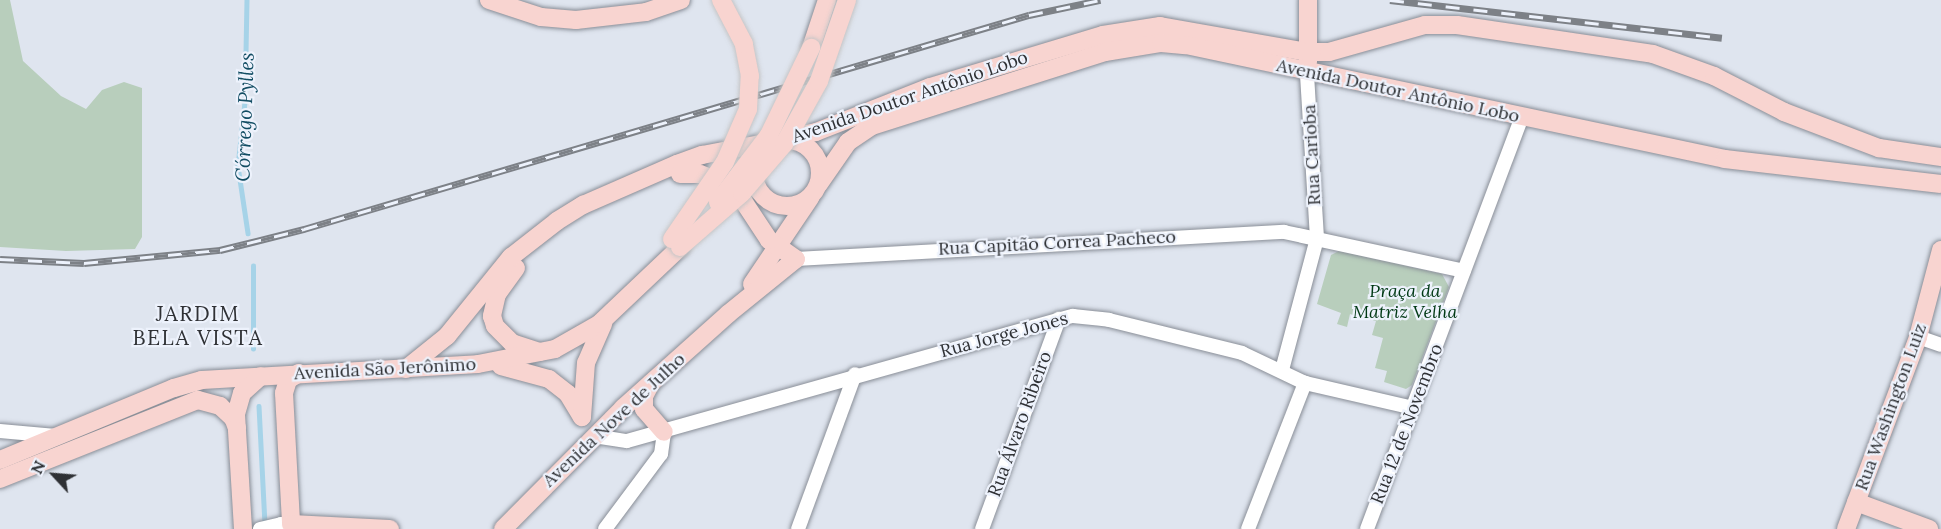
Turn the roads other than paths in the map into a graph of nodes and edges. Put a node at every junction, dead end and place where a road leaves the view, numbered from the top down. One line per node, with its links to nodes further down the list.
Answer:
1 (489, 0): 2 (main road)
2 (681, 0)
3 (720, 0): 19 (main road, bridge)
4 (827, 0): 19 (main road, bridge)
5 (847, 0): 19 (main road, bridge)
6 (1308, 0): 7 (main road, Rua Carioba)
7 (1308, 52): 8 (main road, Rua Carioba); 10 (main road, Avenida Doutor Antônio Lobo); 11 (main road, Avenida Doutor Antônio Lobo)
8 (1307, 73): 9 (main road, Avenida Doutor Antônio Lobo); 15 (main road, Avenida Doutor Antônio Lobo); 18 (street, Rua Carioba)
9 (1522, 117): 14 (main road, Avenida Doutor Antônio Lobo); 23 (street, Rua 12 de Novembro)
10 (779, 140): 13 (main road); 15 (main road); 31 (main road, Avenida Doutor Antônio Lobo)
11 (1941, 157)
12 (680, 174): 13 (main road); 17 (main road); 29 (main road)
13 (755, 183): 15 (main road)
14 (1941, 184)
15 (816, 188): 16 (main road, Avenida Doutor Antônio Lobo)
16 (797, 220): 17 (main road); 20 (main road, Avenida Doutor Antônio Lobo)
17 (756, 223): 20 (main road)
18 (1317, 238): 22 (street, Rua Capitão Correa Pacheco); 23 (street, Rua Capitão Correa Pacheco); 32 (street, Rua Carioba)
19 (676, 243): 24 (main road)
20 (778, 248): 22 (main road); 25 (main road, Avenida Doutor Antônio Lobo)
21 (1941, 250): 27 (main road, Rua Washington Luiz)
22 (796, 259): 25 (main road)
23 (1464, 271): 38 (street, Rua 12 de Novembro)
24 (613, 312): 29 (main road, Avenida São Jerônimo); 39 (main road)
25 (728, 314): 36 (main road, Avenida Nove de Julho)
26 (1059, 319): 32 (street, Rua Jorge Jones); 34 (street, Rua Jorge Jones); 55 (street, Rua Álvaro Ribeiro)
27 (1918, 337): 28 (street); 47 (main road, Rua Washington Luiz)
28 (1941, 345)
29 (542, 352): 30 (main road, Avenida São Jerônimo)
30 (478, 364): 31 (main road, Avenida São Jerônimo); 39 (main road)
31 (404, 370): 33 (main road, Avenida São Jerônimo)
32 (1282, 370): 37 (street, Rua Jorge Jones)
33 (299, 373): 35 (main road, Avenida São Jerônimo); 48 (main road)
34 (855, 374): 42 (street, Rua Jorge Jones); 54 (street)
35 (263, 375): 40 (main road); 44 (main road, Avenida São Jerônimo)
36 (653, 381): 42 (main road); 43 (main road, Avenida Nove de Julho)
37 (1305, 383): 38 (street, Rua Jorge Jones); 56 (street)
38 (1413, 408): 57 (street, Rua 12 de Novembro)
39 (582, 417): 43 (main road)
40 (237, 428): 46 (main road); 49 (main road)
41 (0, 431): 44 (street, Avenida São Jerônimo)
42 (664, 432): 43 (street, Rua Jorge Jones); 53 (street)
43 (594, 436): 52 (main road, Avenida Nove de Julho)
44 (61, 437): 45 (main road, Avenida São Jerônimo)
45 (0, 460)
46 (0, 479)
47 (1856, 502): 58 (main road, Rua Washington Luiz); 59 (main road)
48 (288, 526): 50 (street); 51 (main road)
49 (243, 529)
50 (260, 529)
51 (390, 529)
52 (503, 529)
53 (605, 529)
54 (798, 529)
55 (982, 529)
56 (1248, 529)
57 (1368, 529)
58 (1846, 529)
59 (1929, 529)

